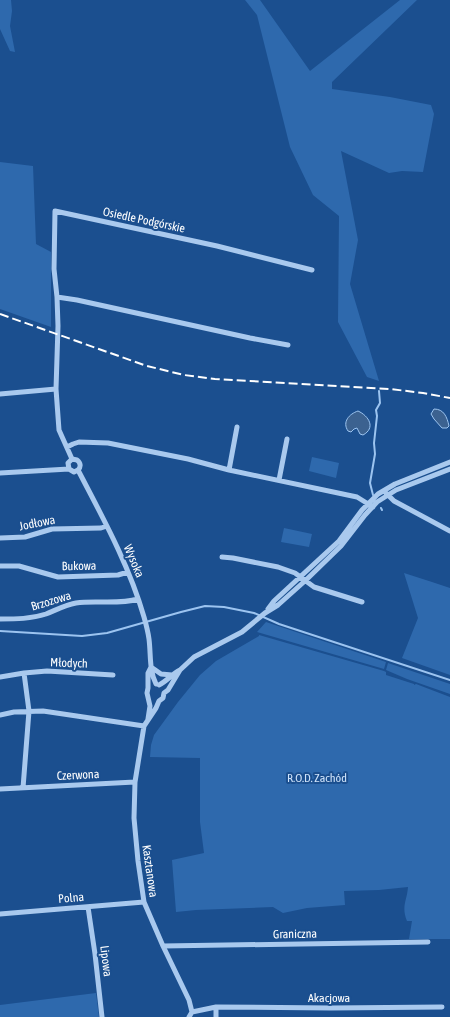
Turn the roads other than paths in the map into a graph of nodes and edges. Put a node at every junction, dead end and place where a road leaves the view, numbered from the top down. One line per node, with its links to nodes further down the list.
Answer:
1 (312, 270): 2 (street, Osiedle Podgórskie)
2 (57, 297): 3 (street); 4 (street, Osiedle Podgórskie)
3 (288, 345)
4 (56, 389): 5 (street); 8 (street, Osiedle Podgórskie)
5 (0, 394)
6 (237, 427): 14 (street)
7 (287, 439): 16 (street)
8 (66, 447): 9 (street); 14 (street)
9 (72, 459): 12 (street); 13 (street)
10 (450, 462): 17 (street)
11 (450, 468): 17 (street)
12 (69, 469): 13 (street); 15 (street)
13 (78, 470): 19 (street, Wysoka)
14 (229, 470): 16 (street)
15 (0, 473)
16 (280, 480): 18 (street)
17 (386, 492): 18 (street); 20 (street)
18 (370, 505): 25 (street)
19 (107, 526): 21 (street, Jodłowa); 24 (street, Wysoka)
20 (450, 531)
21 (0, 538)
22 (222, 558): 25 (street)
23 (0, 566): 24 (street, Bukowa)
24 (128, 572): 26 (street, Wysoka)
25 (303, 579): 27 (street); 30 (street)
26 (138, 599): 28 (street, Brzozowa); 29 (street, Wysoka)
27 (362, 602)
28 (0, 619)
29 (150, 667): 33 (street); 35 (street, Wysoka); 36 (street, Wysoka)
30 (180, 670): 33 (street); 37 (street)
31 (24, 673): 32 (street, Młodych); 34 (street, Młodych); 40 (street)
32 (113, 675)
33 (172, 675): 35 (street)
34 (0, 677)
35 (158, 685): 36 (street); 37 (street)
36 (148, 688): 38 (street)
37 (164, 693): 39 (street)
38 (149, 699): 39 (street); 42 (street)
39 (159, 701): 42 (street, Kasztanowa)
40 (29, 712): 41 (street); 43 (street); 45 (street)
41 (0, 715)
42 (148, 720): 43 (street, Kasztanowa)
43 (144, 726): 44 (street, Kasztanowa)
44 (135, 782): 45 (street, Czerwona); 47 (street, Kasztanowa)
45 (23, 788): 46 (street, Czerwona)
46 (0, 789)
47 (144, 902): 48 (street, Polna); 51 (street, Kasztanowa)
48 (88, 907): 49 (street, Polna); 55 (street, Lipowa)
49 (0, 914)
50 (428, 942): 51 (street, Graniczna)
51 (163, 946): 54 (street, Kasztanowa)
52 (216, 1007): 53 (street, Akacjowa); 54 (street, Akacjowa); 56 (street)
53 (442, 1007)
54 (191, 1014)
55 (102, 1017)
56 (216, 1017)

